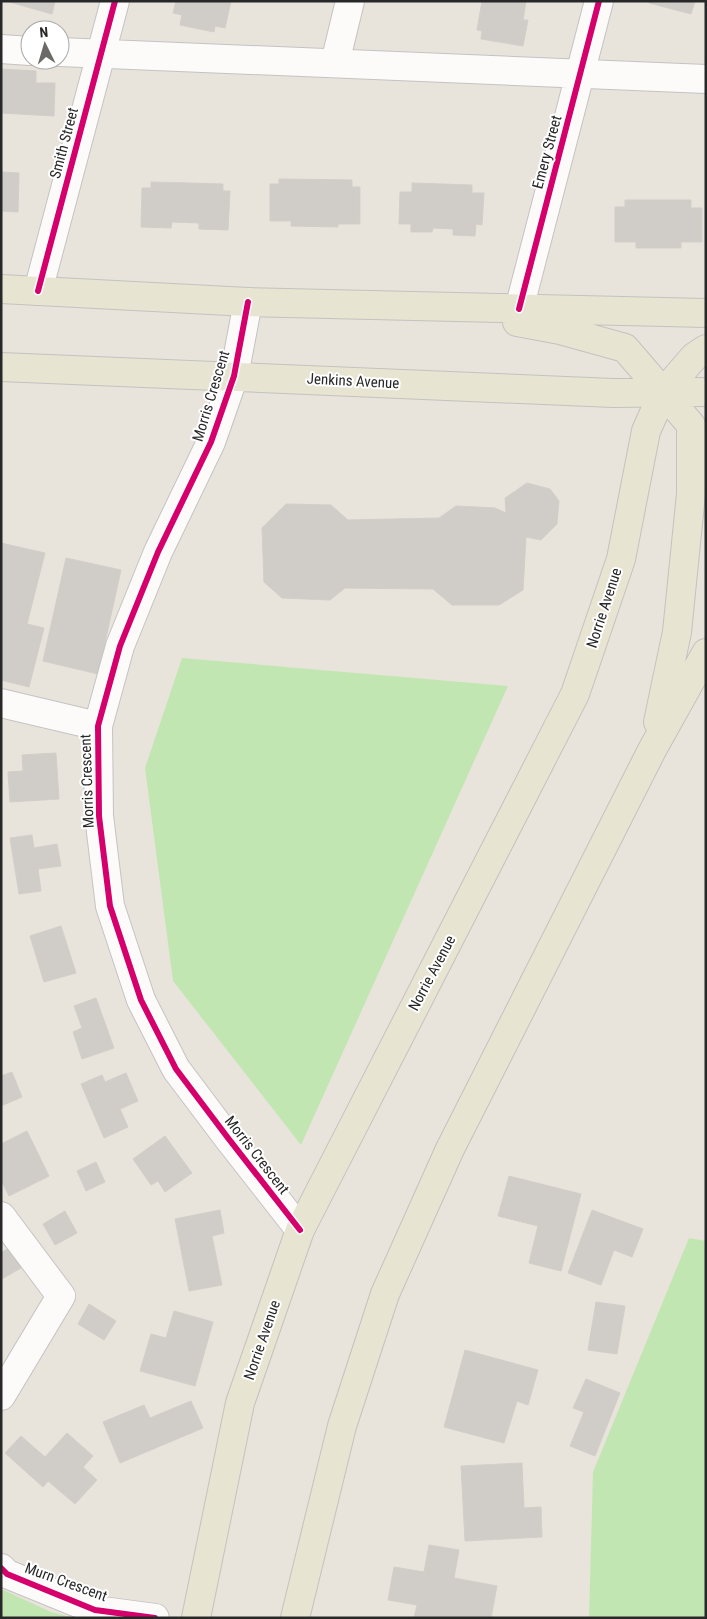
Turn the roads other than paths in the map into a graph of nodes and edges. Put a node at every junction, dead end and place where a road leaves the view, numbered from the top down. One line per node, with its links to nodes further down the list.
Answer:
1 (115, 1): 7 (street, Smith Street)
2 (350, 1): 8 (street)
3 (599, 1): 9 (street, Emery Street)
4 (1, 49): 5 (street)
5 (20, 50)
6 (70, 52): 7 (street)
7 (101, 54): 8 (street); 12 (street, Smith Street)
8 (334, 63): 9 (street)
9 (580, 74): 10 (street); 15 (street, Emery Street)
10 (706, 79)
11 (1, 289): 12 (main road)
12 (38, 291): 13 (main road)
13 (248, 302): 14 (main road); 19 (street, Morris Crescent)
14 (430, 306): 15 (main road); 21 (main road)
15 (519, 309): 16 (main road)
16 (706, 314)
17 (706, 349): 21 (main road, Norrie Avenue)
18 (1, 367): 19 (main road, Jenkins Avenue)
19 (234, 376): 21 (main road, Jenkins Avenue); 24 (street, Morris Crescent)
20 (706, 392): 21 (main road, Jenkins Avenue)
21 (663, 393): 25 (main road); 27 (main road, Norrie Avenue)
22 (706, 653): 25 (main road)
23 (1, 703): 24 (street)
24 (98, 726): 27 (street, Morris Crescent)
25 (652, 750): 32 (main road)
26 (1, 1216): 28 (street)
27 (300, 1230): 31 (main road, Norrie Avenue)
28 (1, 1396)
29 (1, 1568): 30 (street, Murn Crescent)
30 (155, 1618)
31 (196, 1618)
32 (295, 1618)

